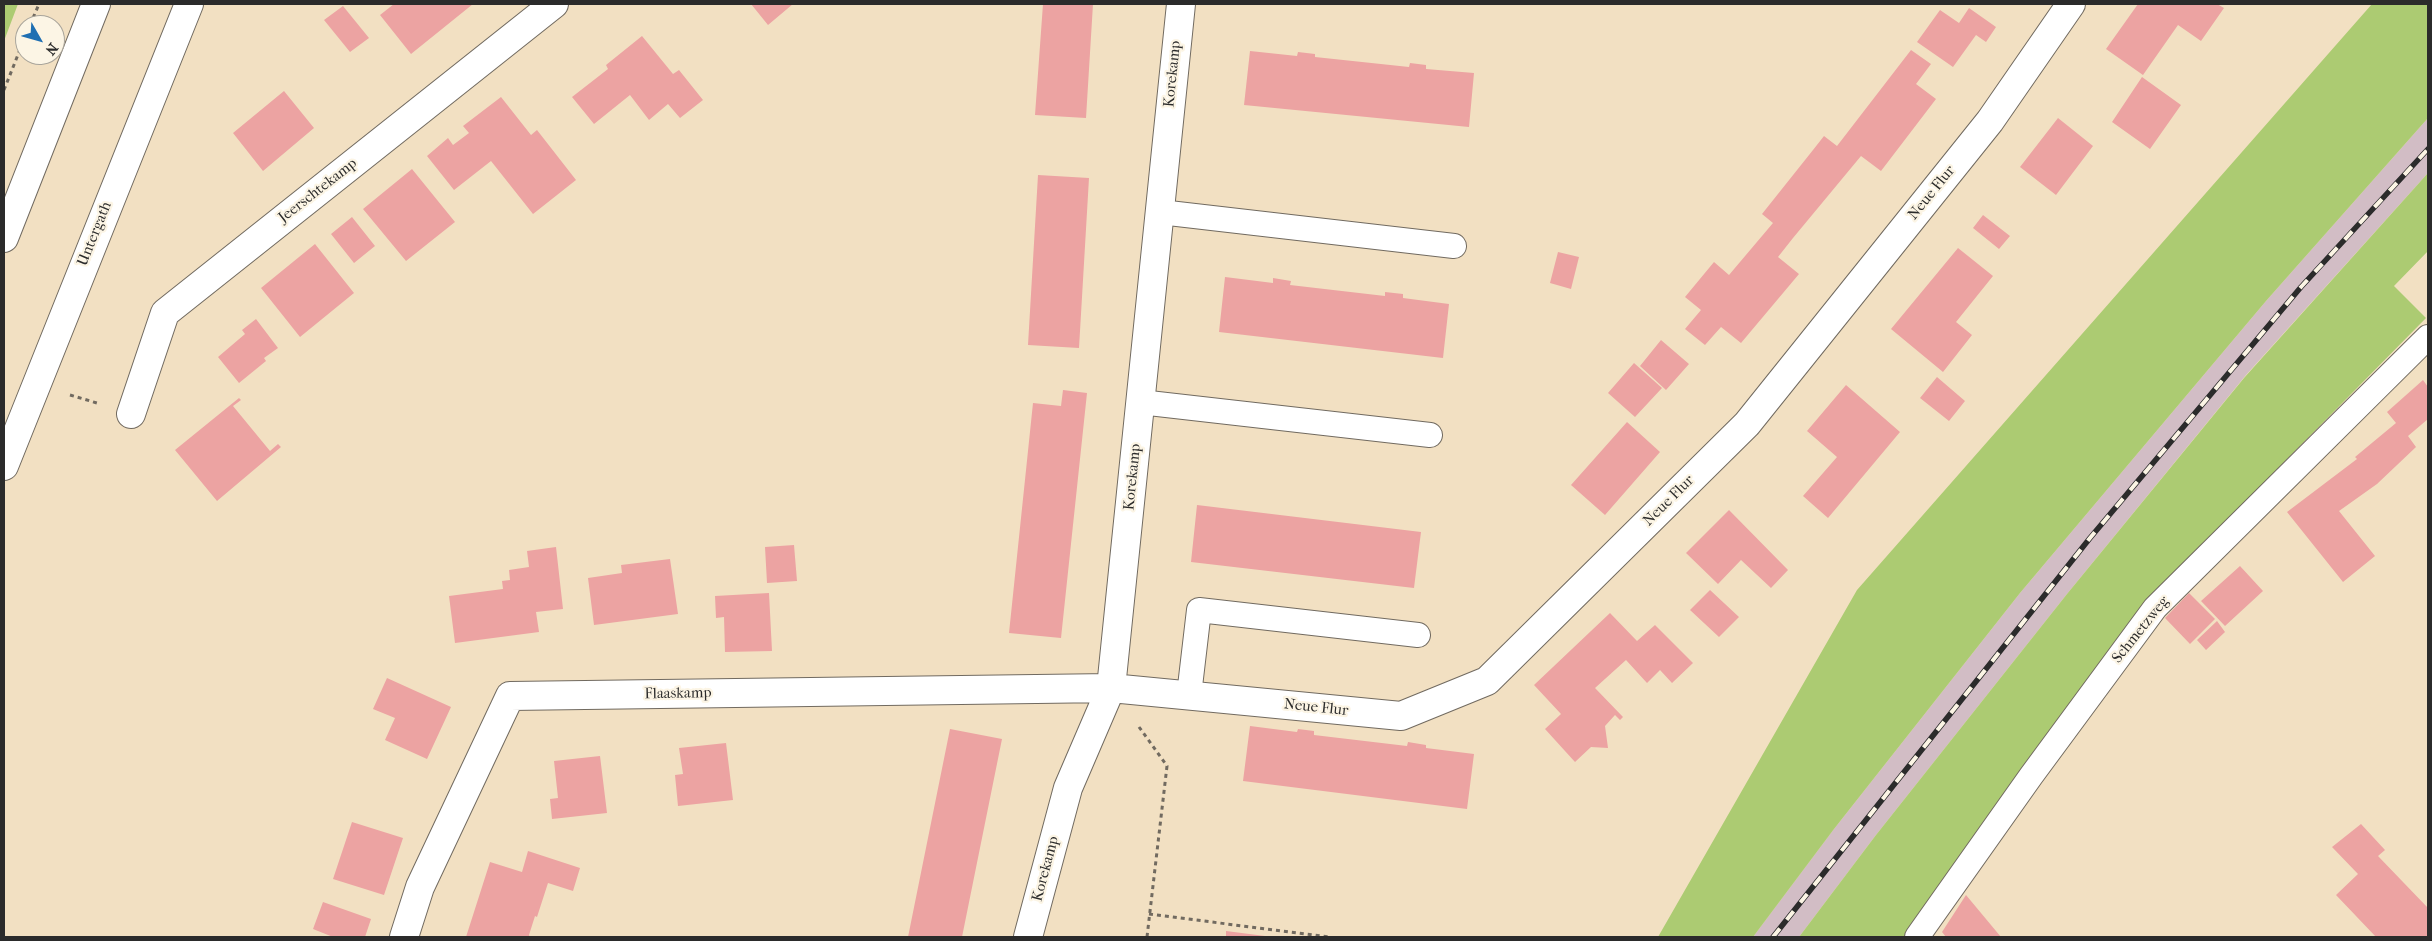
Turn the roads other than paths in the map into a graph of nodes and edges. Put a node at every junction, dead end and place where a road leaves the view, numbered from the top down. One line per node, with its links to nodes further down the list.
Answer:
1 (96, 4): 7 (street)
2 (188, 4): 13 (street, Untergath)
3 (554, 4): 11 (street, Jeerschtekamp)
4 (1180, 4): 6 (street, Korekamp)
5 (2071, 4): 16 (street, Neue Flur)
6 (1160, 212): 8 (lane); 10 (street, Korekamp)
7 (4, 238)
8 (1454, 246)
9 (2428, 337): 19 (lane, Schmetzweg)
10 (1140, 402): 12 (lane); 15 (street, Korekamp)
11 (131, 414)
12 (1430, 434)
13 (4, 466)
14 (1418, 634): 16 (lane)
15 (1111, 688): 16 (street, Neue Flur); 17 (street, Flaaskamp); 18 (street, Korekamp)
16 (1189, 695)
17 (404, 937)
18 (1028, 937)
19 (1917, 937)

